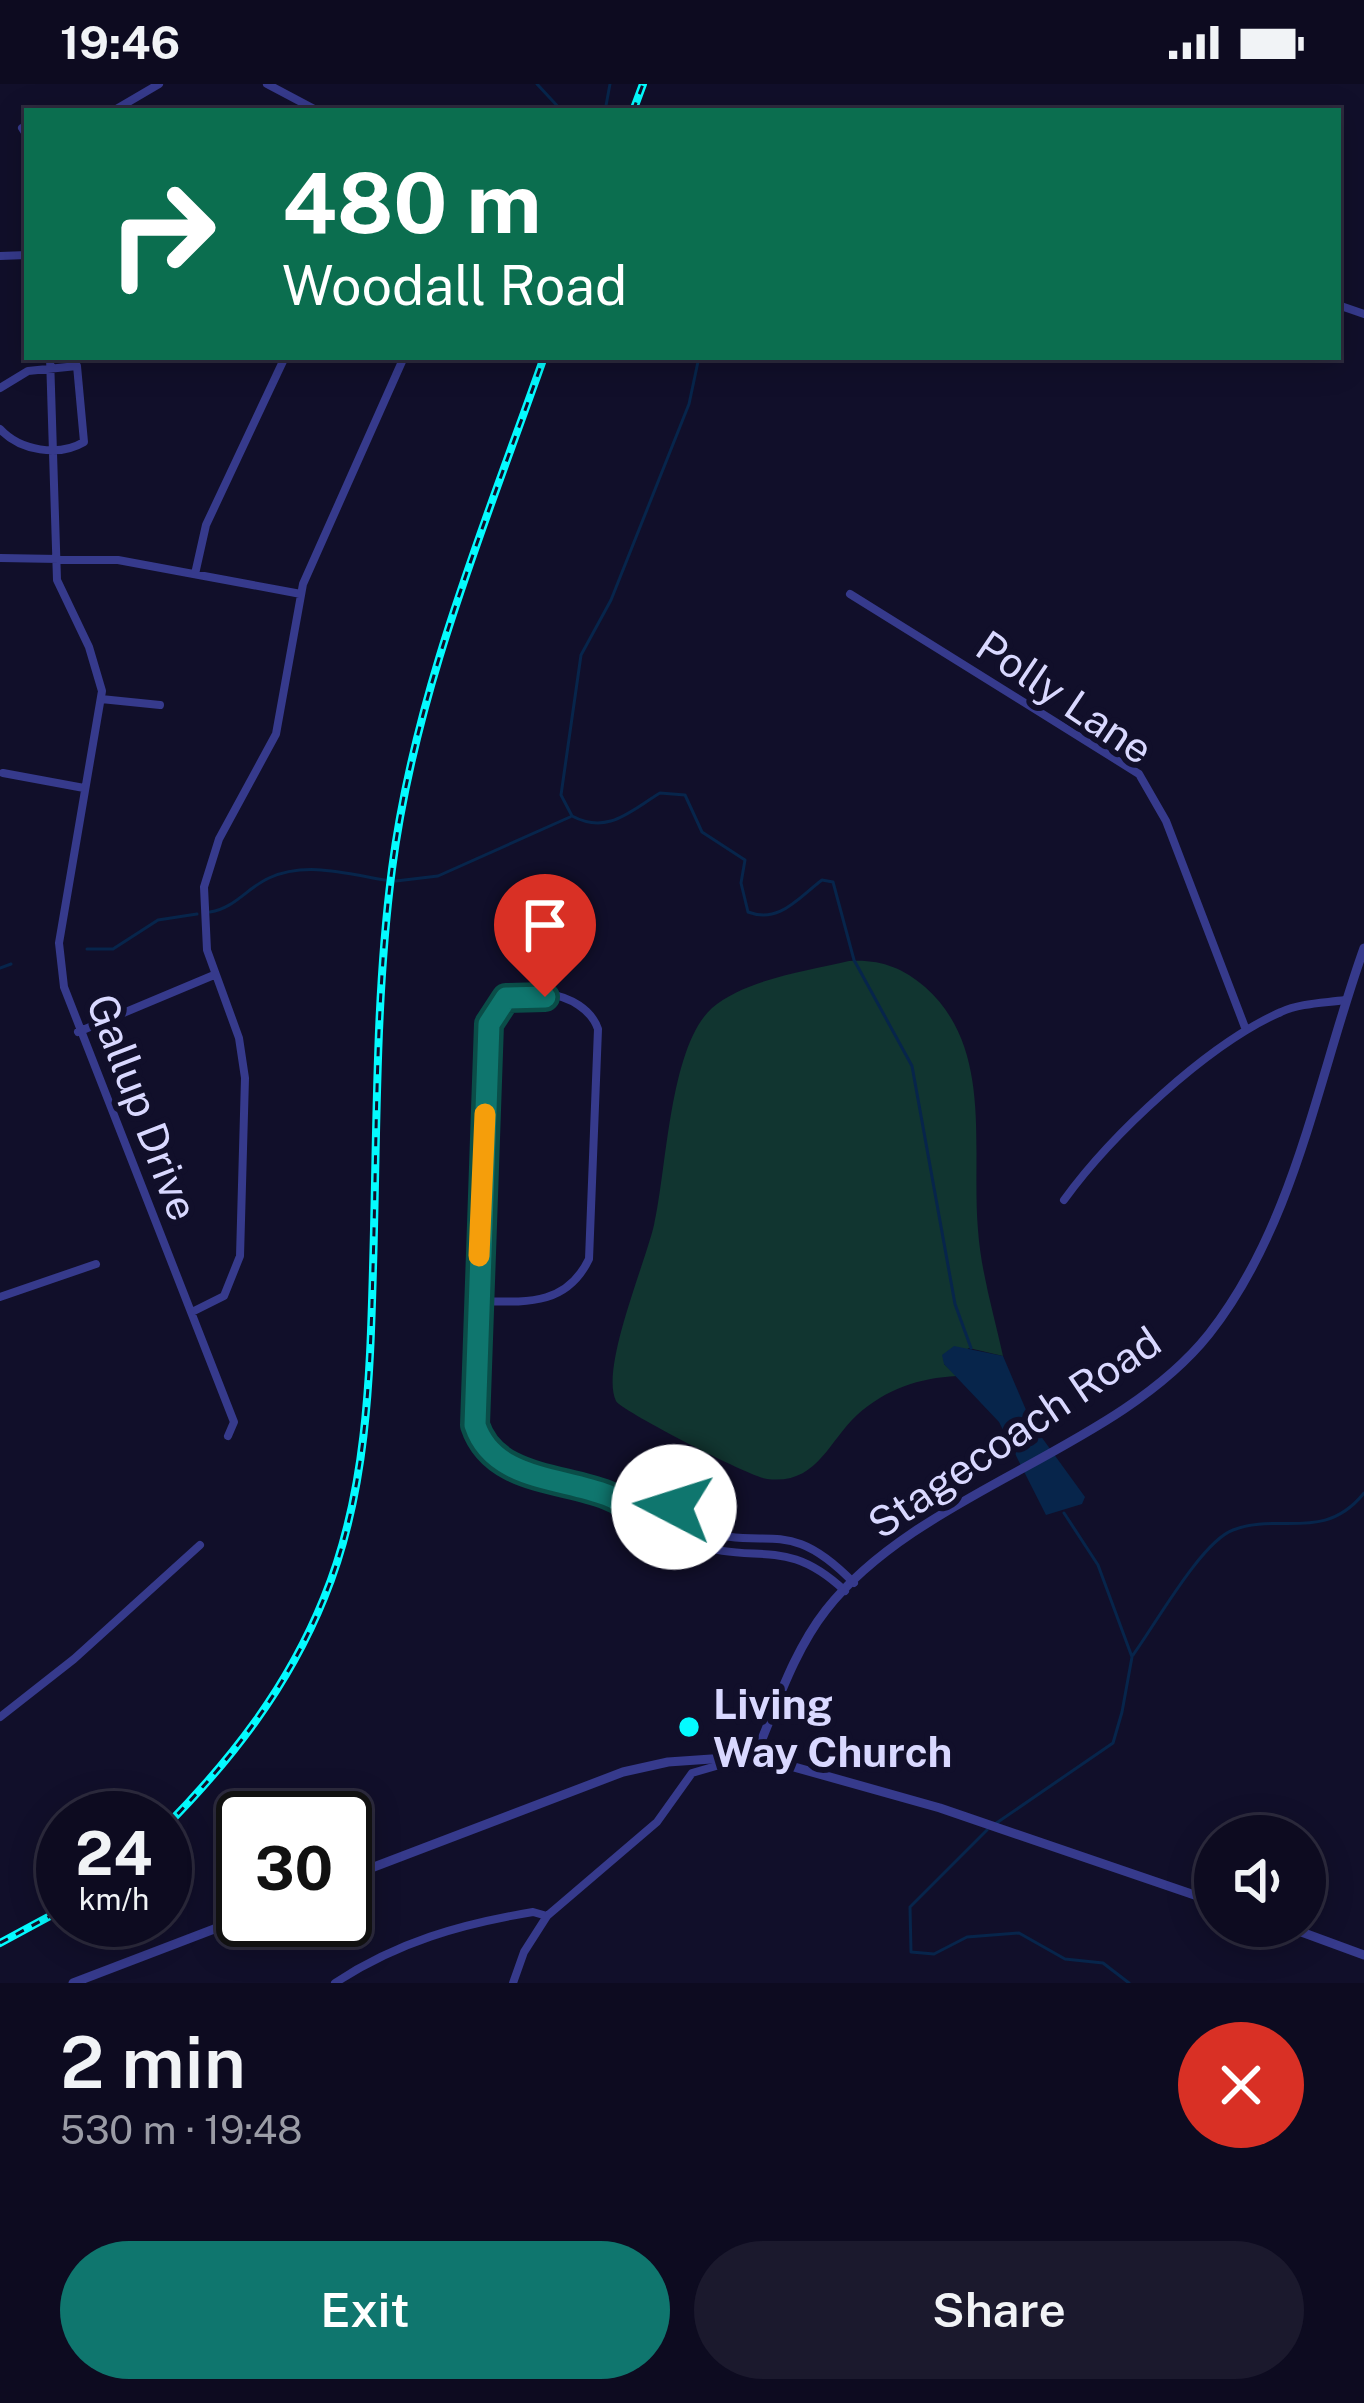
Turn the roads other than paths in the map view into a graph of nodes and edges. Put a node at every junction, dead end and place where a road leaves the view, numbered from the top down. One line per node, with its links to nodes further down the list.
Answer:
1 (159, 84): 3 (street)
2 (267, 84): 4 (street)
3 (117, 108)
4 (312, 108)
5 (284, 360): 13 (street)
6 (403, 360): 14 (street, Gallup Drive)
7 (50, 362): 8 (street); 10 (street, Gallup Drive); 10 (street)
8 (0, 388)
9 (0, 430): 10 (street)
10 (51, 452): 12 (street, Gallup Drive)
11 (0, 558): 12 (street)
12 (55, 559): 13 (street); 16 (street, Gallup Drive)
13 (195, 574): 14 (street)
14 (301, 594): 21 (street, Gallup Drive)
15 (850, 594): 23 (street, Polly Lane)
16 (100, 699): 17 (street); 19 (street, Gallup Drive)
17 (160, 705)
18 (3, 773): 19 (street)
19 (84, 788): 24 (street, Gallup Drive)
20 (1364, 948): 22 (street, Stagecoach Road)
21 (214, 975): 24 (street); 29 (street, Gallup Drive)
22 (1345, 1000): 23 (street); 35 (street, Stagecoach Road)
23 (1246, 1030): 25 (street)
24 (78, 1032): 29 (street, Gallup Drive)
25 (1064, 1199)
26 (96, 1264): 27 (street)
27 (0, 1297)
28 (478, 1300): 28 (street); 31 (street)
29 (192, 1312): 30 (street, Gallup Drive)
30 (228, 1436)
31 (650, 1518): 32 (street); 33 (street)
32 (690, 1526): 33 (street); 35 (street)
33 (686, 1540): 36 (street)
34 (200, 1545): 37 (street)
35 (854, 1582): 36 (street, Stagecoach Road)
36 (844, 1592): 38 (street, Stagecoach Road)
37 (0, 1718)
38 (755, 1756): 39 (street); 40 (street); 41 (street)
39 (372, 1868)
40 (1194, 1895)
41 (548, 1916): 46 (street); 47 (street)
42 (216, 1928): 45 (street)
43 (1326, 1941): 44 (street)
44 (1364, 1955)
45 (74, 1983)
46 (335, 1983)
47 (513, 1983)

